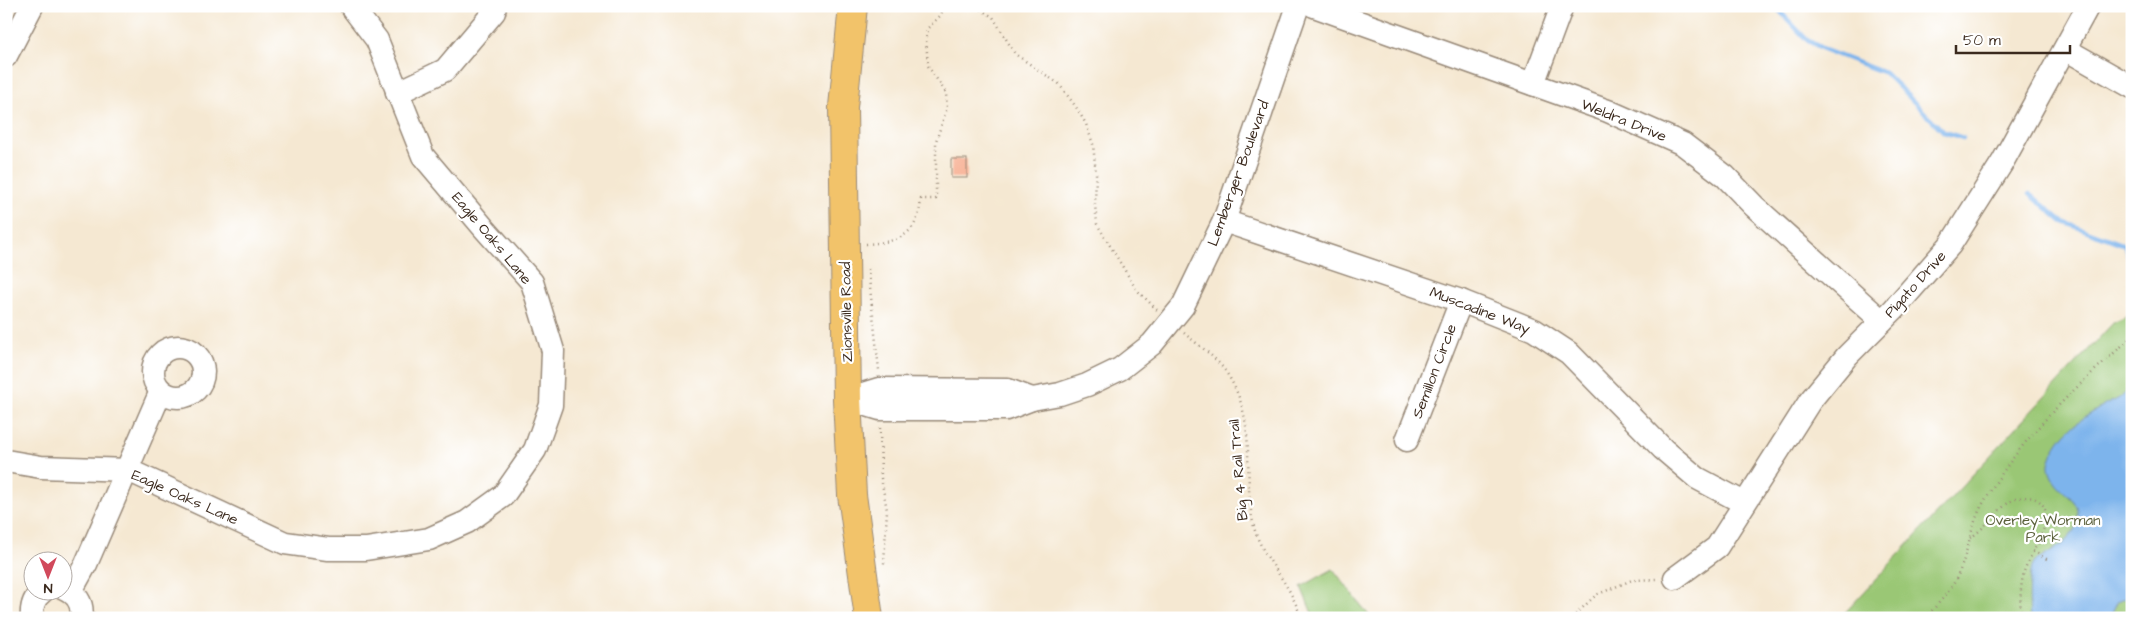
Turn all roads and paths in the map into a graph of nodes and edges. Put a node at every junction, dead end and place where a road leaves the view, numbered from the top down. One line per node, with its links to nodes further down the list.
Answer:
1 (32, 6): 12 (street)
2 (350, 6): 15 (street, Eagle Oaks Lane)
3 (495, 6): 15 (street)
4 (853, 6): 26 (main road, Zionsville Road)
5 (944, 6): 17 (path)
6 (956, 6): 20 (path)
7 (1298, 6): 16 (street, Lemberger Boulevard)
8 (1314, 6): 13 (street, Weldra Drive)
9 (1562, 6): 13 (street)
10 (2088, 6): 11 (street, Pigato Drive)
11 (2065, 49): 14 (street); 21 (street, Pigato Drive)
12 (6, 56)
13 (1533, 84): 21 (street, Weldra Drive)
14 (2132, 87)
15 (397, 93): 30 (street, Eagle Oaks Lane)
16 (1224, 221): 19 (street, Muscadine Way); 26 (street, Lemberger Boulevard)
17 (866, 250)
18 (867, 264): 24 (path)
19 (1461, 301): 28 (street, Semillon Circle); 31 (street, Muscadine Way)
20 (1159, 312)
21 (1882, 320): 31 (street, Pigato Drive)
22 (1182, 331): 43 (path, Big 4 Rail Trail)
23 (2132, 337): 32 (path)
24 (879, 365)
25 (161, 391): 30 (street)
26 (847, 400): 42 (main road, Zionsville Road)
27 (880, 432): 35 (path)
28 (1408, 440)
29 (6, 461): 30 (street, Eagle Oaks Lane)
30 (128, 470): 37 (street)
31 (1744, 503): 36 (street, Pigato Drive)
32 (1969, 539): 33 (path); 45 (path)
33 (2033, 551): 34 (path); 46 (path)
34 (2050, 561)
35 (885, 566)
36 (1675, 578): 44 (path)
37 (72, 582)
38 (72, 594): 41 (street)
39 (34, 602): 40 (street)
40 (32, 618)
41 (81, 618)
42 (869, 618)
43 (1302, 618)
44 (1572, 618)
45 (1925, 618)
46 (2021, 618)

